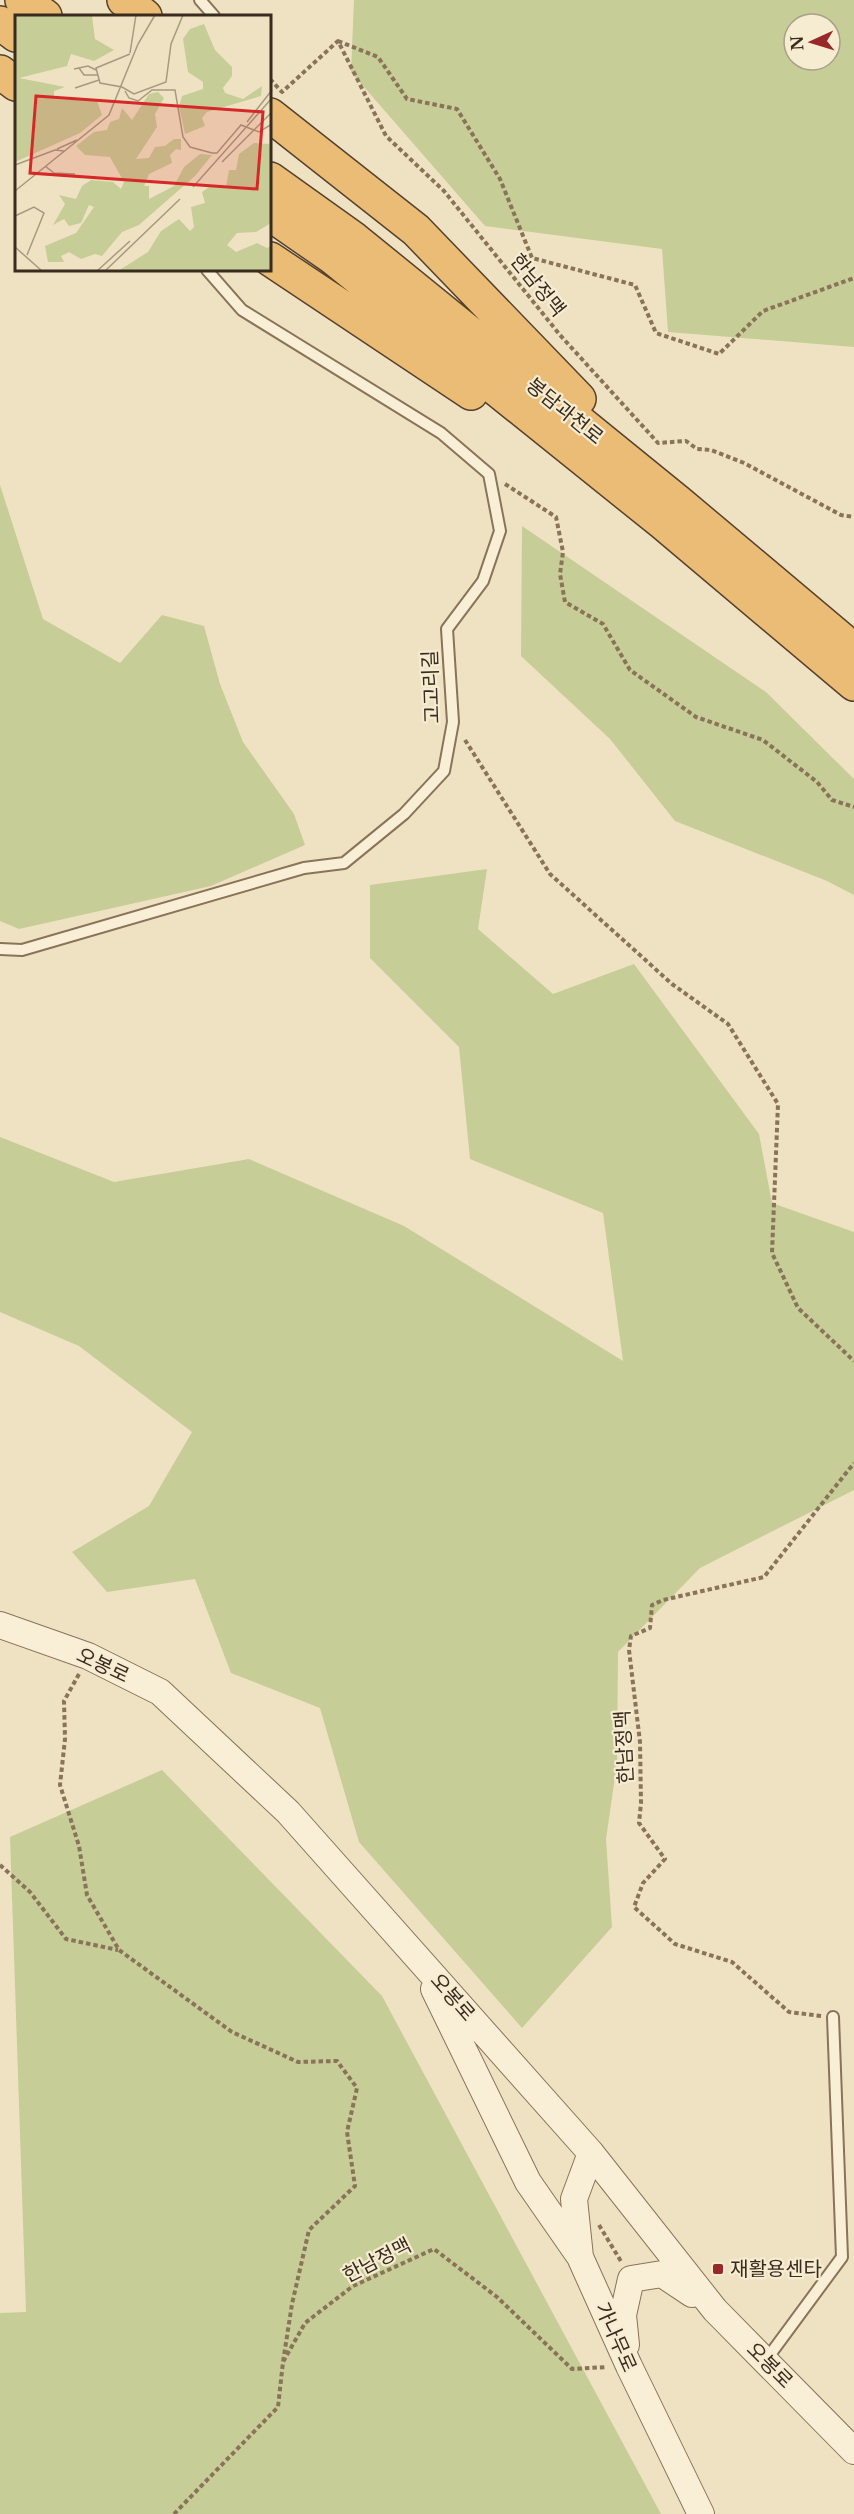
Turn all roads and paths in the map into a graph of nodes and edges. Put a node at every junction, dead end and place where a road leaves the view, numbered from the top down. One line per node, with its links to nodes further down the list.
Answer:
1 (22, 0): 4 (highway)
2 (124, 0): 5 (highway)
3 (200, 0): 6 (lane)
4 (44, 15)
5 (144, 15)
6 (213, 15)
7 (0, 23): 8 (highway)
8 (15, 34)
9 (338, 41): 11 (path); 19 (path); 22 (path, 한남정맥)
10 (0, 72): 12 (highway)
11 (272, 81)
12 (15, 83)
13 (272, 117): 21 (highway)
14 (272, 181): 16 (highway, 봉담과천로)
15 (272, 215): 16 (highway, 봉담과천로)
16 (343, 248): 21 (highway, 봉담과천로)
17 (277, 264): 21 (highway)
18 (209, 272): 20 (lane)
19 (854, 278)
20 (489, 474): 25 (lane, 고고리길); 26 (path)
21 (671, 513): 23 (highway, 봉담과천로); 24 (highway, 봉담과천로)
22 (854, 517)
23 (854, 650)
24 (854, 684)
25 (453, 722): 27 (lane, 고고리길); 28 (path)
26 (854, 807)
27 (0, 949)
28 (854, 1361)
29 (854, 1464): 35 (path, 한남정맥)
30 (0, 1625): 31 (street, 오봉로)
31 (88, 1656): 33 (path); 34 (street, 오봉로)
32 (0, 1865): 33 (path)
33 (119, 1950): 40 (path)
34 (419, 1959): 36 (street, 오봉로); 37 (street)
35 (833, 2017): 39 (lane)
36 (591, 2153): 37 (street, 가나무로); 38 (street, 오봉로)
37 (580, 2257): 41 (street, 가나무로)
38 (716, 2310): 39 (street, 오봉로); 41 (street)
39 (765, 2360): 42 (street, 오봉로)
40 (283, 2362): 41 (path, 한남정맥); 43 (path, 한남정맥)
41 (629, 2366): 44 (street, 가나무로)
42 (851, 2447)
43 (174, 2514)
44 (701, 2514)

